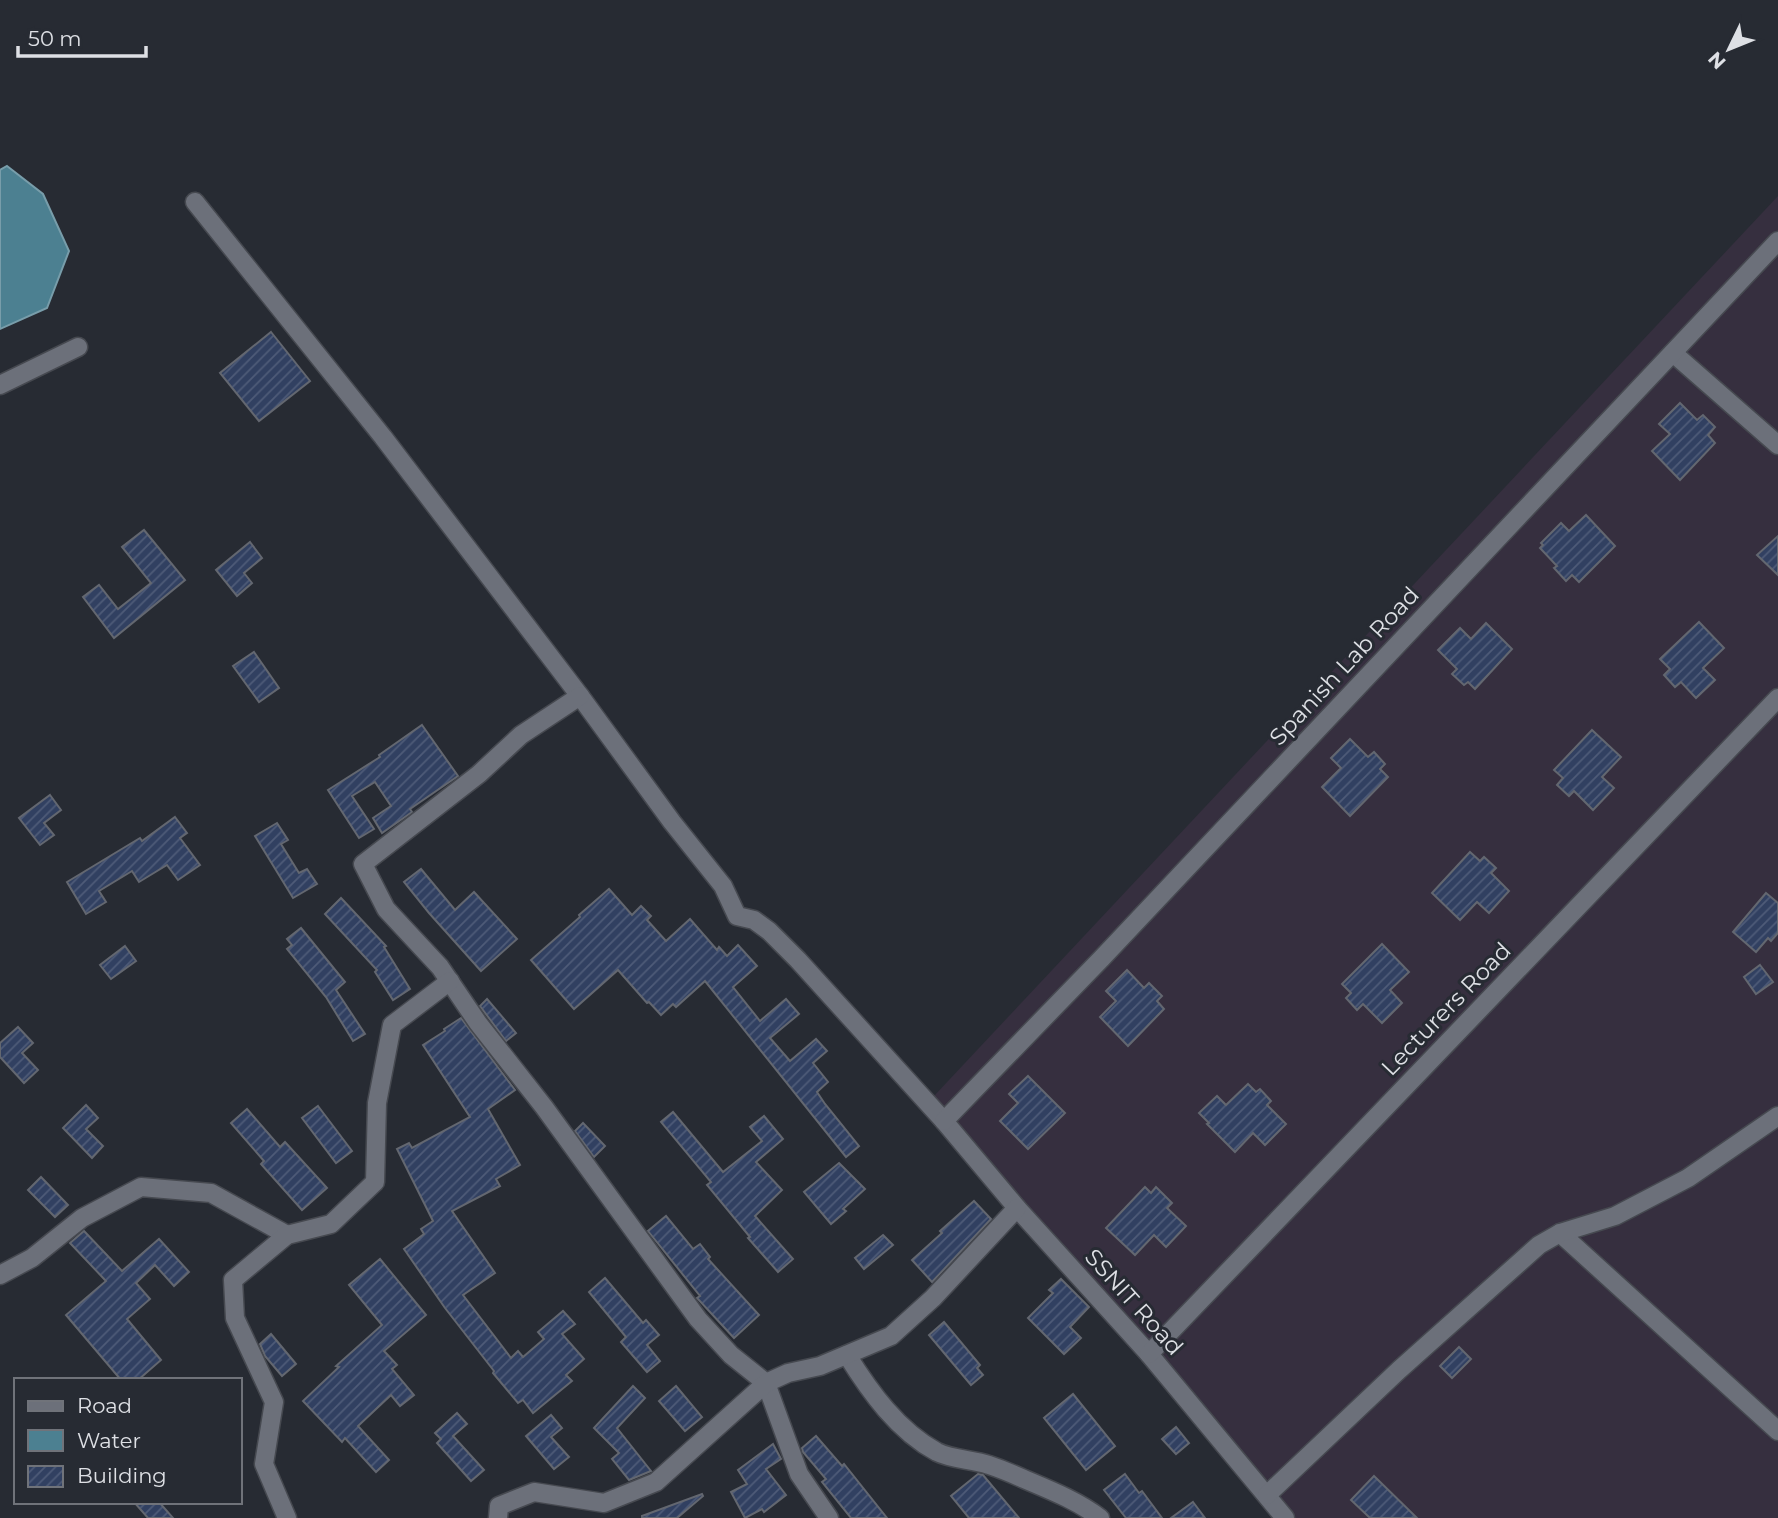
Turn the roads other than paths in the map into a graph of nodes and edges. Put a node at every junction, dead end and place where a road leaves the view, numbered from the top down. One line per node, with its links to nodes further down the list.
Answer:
1 (195, 202): 7 (street, SSNIT Road)
2 (1778, 242): 4 (street, Spanish Lab Road)
3 (78, 347): 5 (street)
4 (1673, 353): 6 (street); 11 (street, Spanish Lab Road)
5 (0, 385)
6 (1778, 445)
7 (580, 696): 9 (street); 11 (street, SSNIT Road)
8 (1778, 698): 16 (street, Lecturers Road)
9 (450, 981): 14 (street); 18 (street)
10 (1778, 1116): 13 (street)
11 (944, 1121): 12 (street, SSNIT Road)
12 (1017, 1208): 16 (street, SSNIT Road); 17 (street)
13 (1560, 1233): 19 (street); 20 (street)
14 (287, 1235): 15 (street); 22 (street)
15 (0, 1275)
16 (1149, 1354): 20 (street, SSNIT Road)
17 (847, 1355): 18 (street); 26 (street)
18 (766, 1383): 21 (street); 25 (street)
19 (1778, 1431)
20 (1267, 1495): 27 (street, SSNIT Road)
21 (587, 1500): 23 (street); 24 (street)
22 (287, 1518)
23 (498, 1518)
24 (593, 1518)
25 (829, 1518)
26 (1100, 1518)
27 (1285, 1518)

